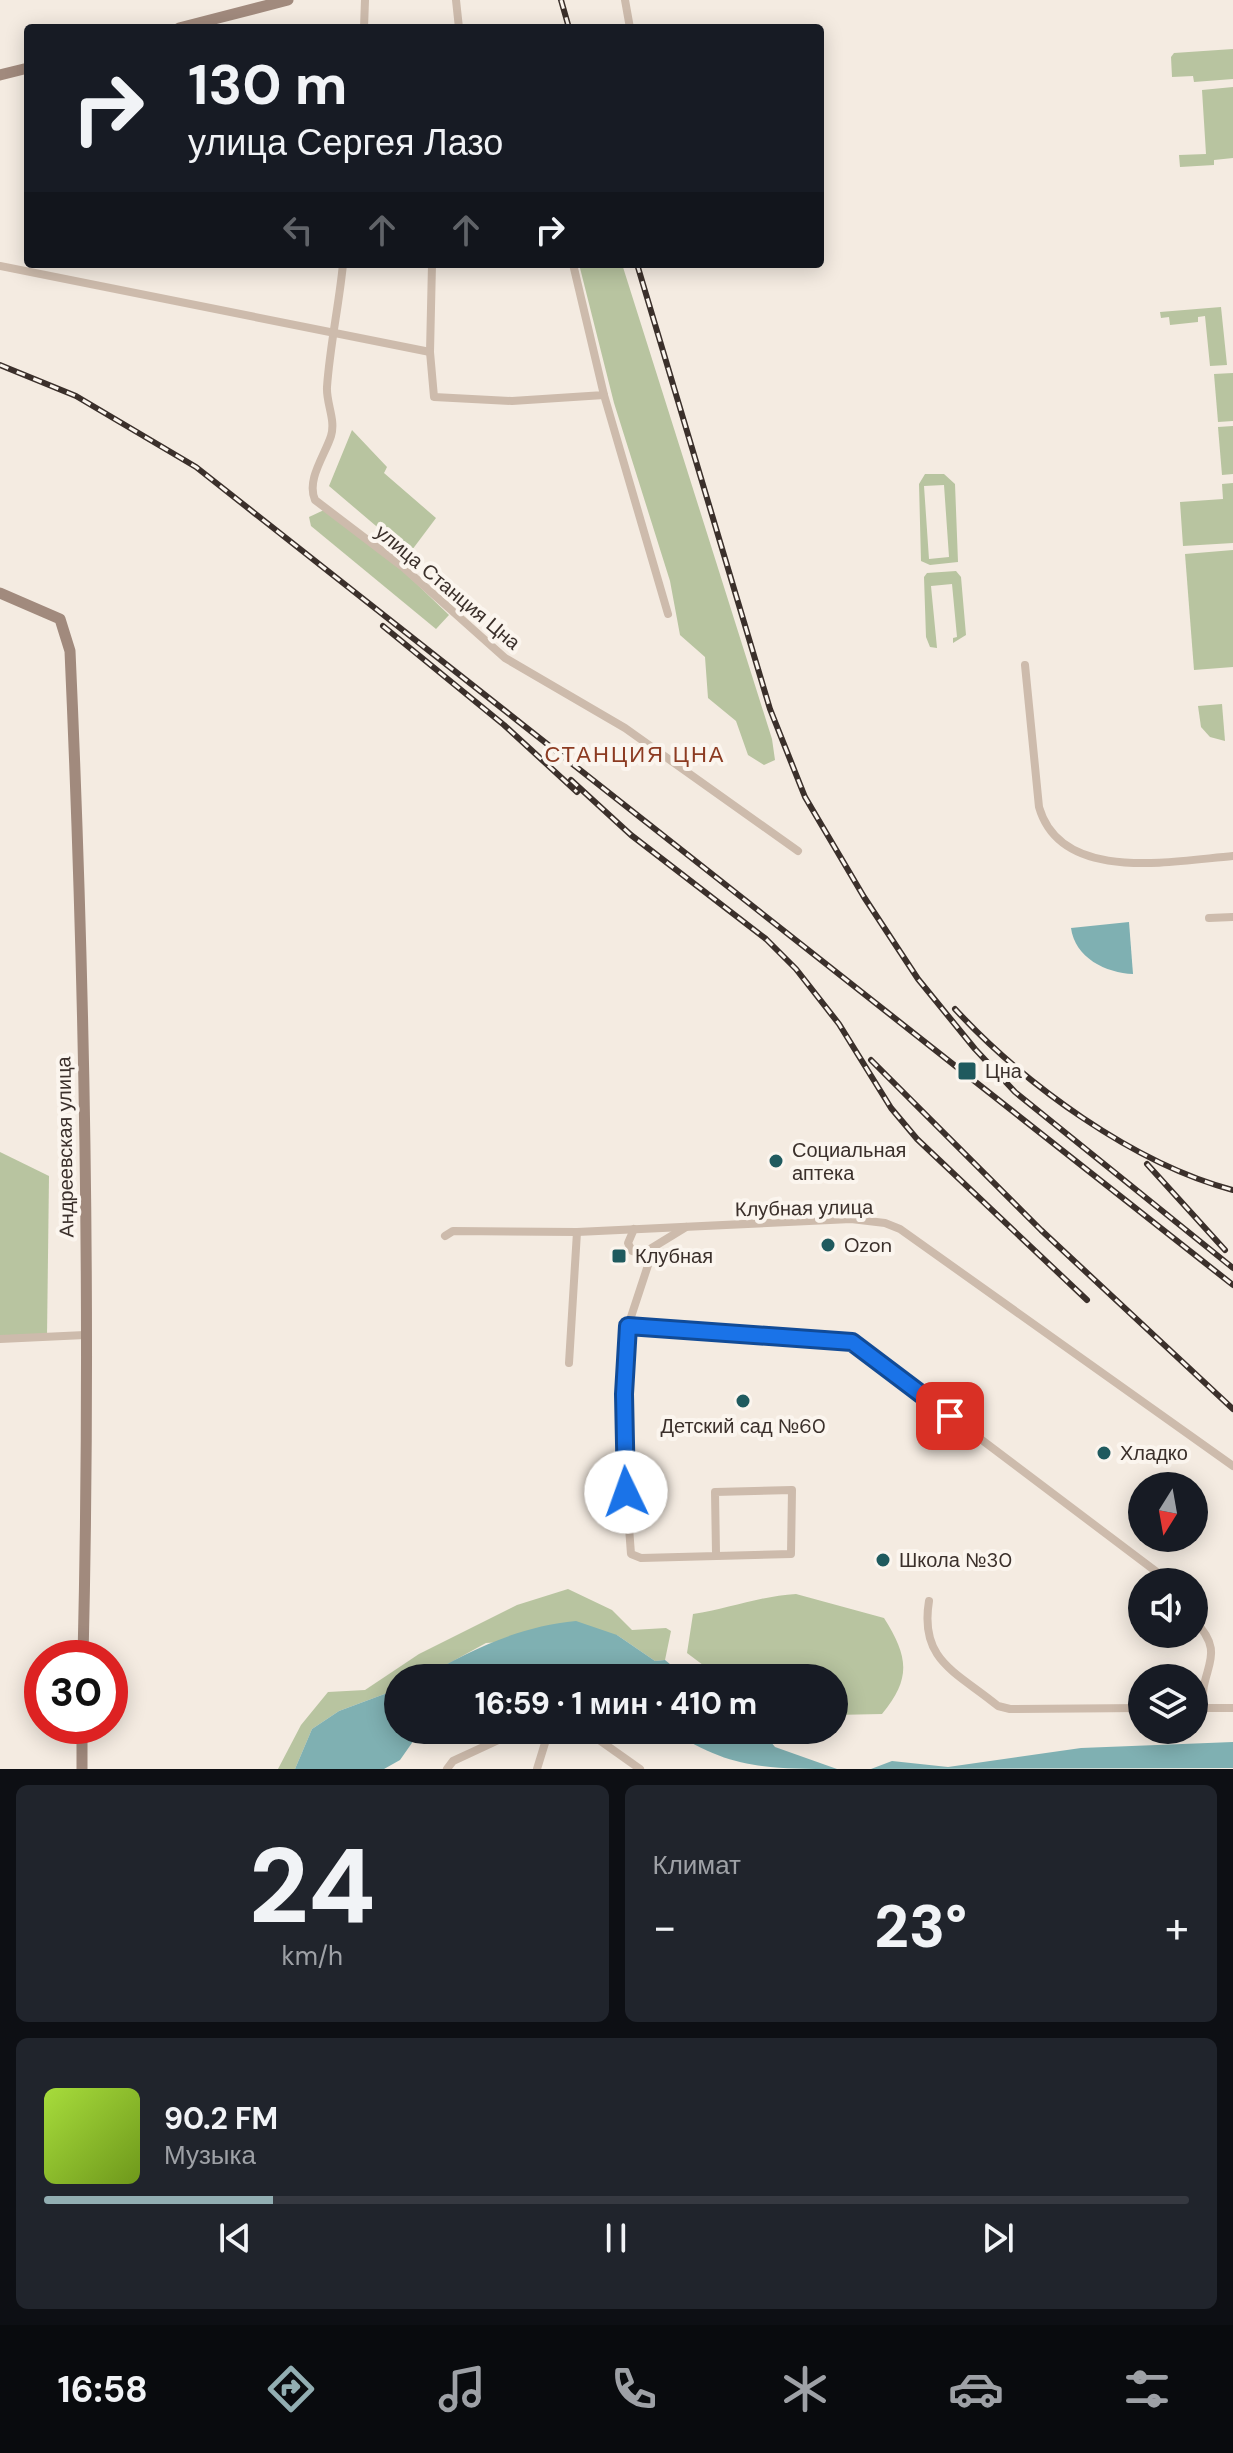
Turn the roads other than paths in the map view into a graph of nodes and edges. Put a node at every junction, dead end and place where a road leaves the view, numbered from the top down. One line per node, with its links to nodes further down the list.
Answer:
1 (288, 0): 5 (street)
2 (365, 0): 6 (street)
3 (456, 0): 7 (street)
4 (625, 0): 8 (street)
5 (195, 24)
6 (364, 24)
7 (459, 24)
8 (629, 24)
9 (24, 69): 10 (street)
10 (0, 75)
11 (0, 266): 15 (street)
12 (342, 268): 15 (street)
13 (432, 268): 16 (street)
14 (574, 268): 17 (street)
15 (332, 333): 16 (street); 21 (street, улица Станция Цна)
16 (430, 352): 17 (street)
17 (604, 395): 19 (street)
18 (0, 593): 31 (street, Андреевская улица)
19 (668, 614)
20 (1025, 665): 22 (street)
21 (798, 851)
22 (1233, 856)
23 (1233, 917): 24 (street)
24 (1209, 918)
25 (686, 1227): 26 (street, Клубная улица); 29 (street); 34 (street, Клубная улица)
26 (634, 1229): 27 (street, Клубная улица); 29 (street)
27 (577, 1232): 28 (street, Клубная улица); 33 (street)
28 (445, 1236)
29 (653, 1250): 30 (street)
30 (628, 1326): 35 (street); 36 (street)
31 (85, 1335): 32 (street); 39 (street, Андреевская улица)
32 (0, 1339)
33 (569, 1363)
34 (1233, 1466)
35 (716, 1553): 35 (street)
36 (1151, 1568)
37 (929, 1601): 41 (street)
38 (1208, 1635): 40 (street)
39 (83, 1640)
40 (1208, 1666)
41 (1128, 1708)
42 (1208, 1708): 43 (street)
43 (1233, 1708)
44 (82, 1744): 48 (street)
45 (490, 1744): 49 (street)
46 (545, 1744): 50 (street)
47 (605, 1744): 51 (street)
48 (82, 1769)
49 (447, 1769)
50 (537, 1769)
51 (640, 1769)

